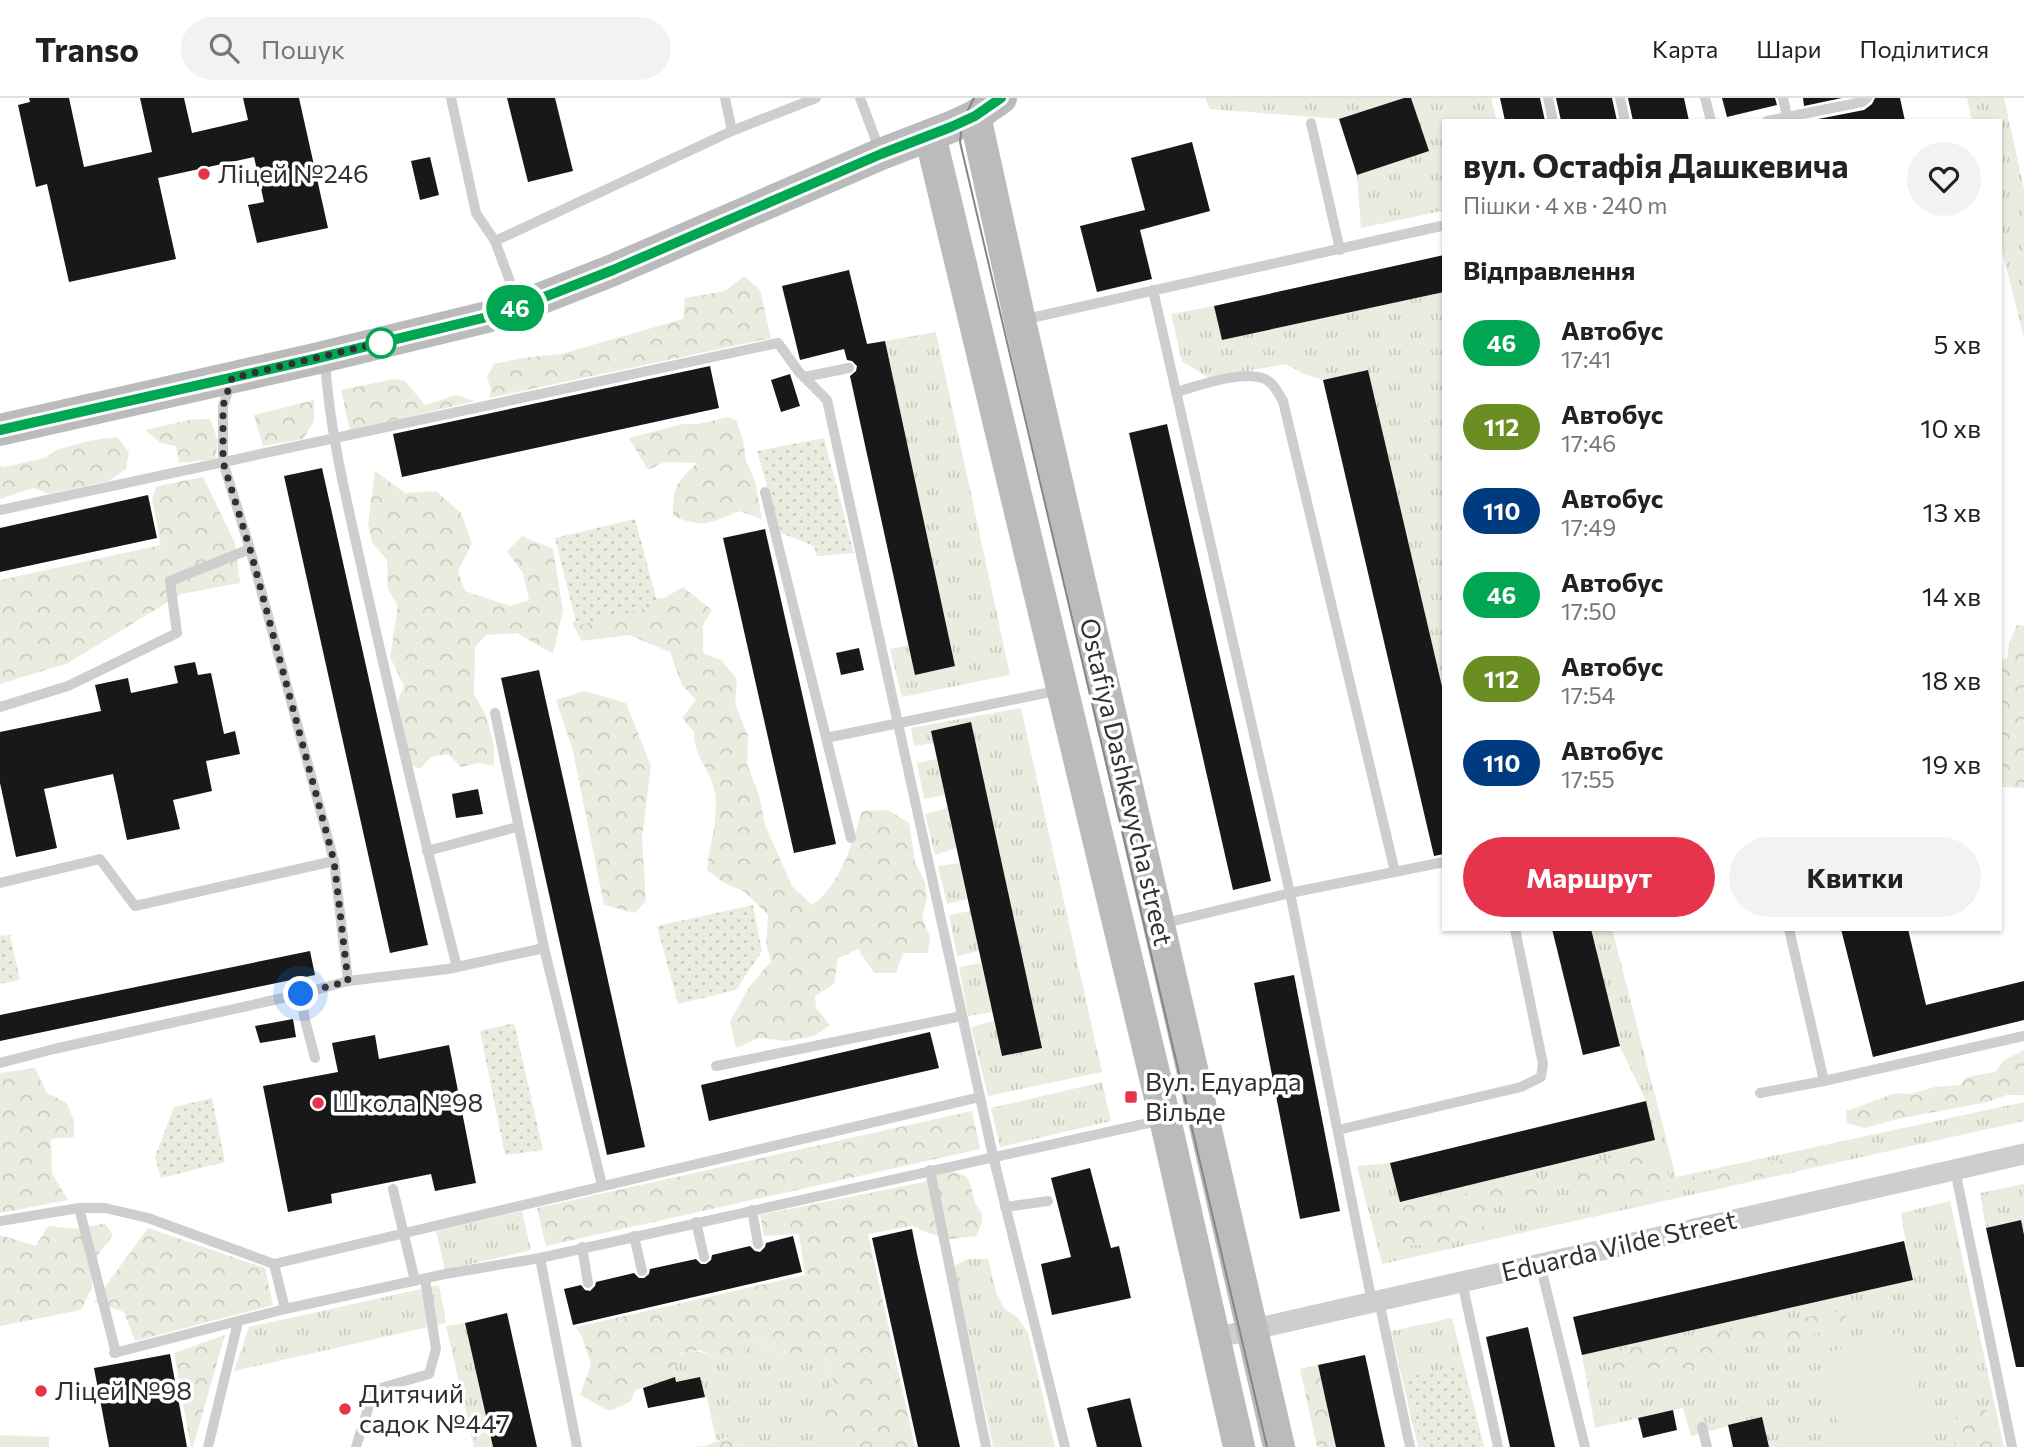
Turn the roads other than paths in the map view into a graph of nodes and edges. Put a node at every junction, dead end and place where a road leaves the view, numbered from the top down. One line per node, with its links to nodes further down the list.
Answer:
1 (451, 98): 22 (lane)
2 (725, 98): 18 (lane)
3 (816, 98): 18 (lane)
4 (860, 98): 20 (lane)
5 (1001, 98): 11 (street)
6 (1548, 98): 13 (lane)
7 (1620, 98): 14 (lane)
8 (1706, 98): 15 (lane)
9 (1783, 98): 12 (lane)
10 (1867, 98): 12 (lane)
11 (975, 116): 19 (street); 26 (street, Ostafiya Dashkevycha street)
12 (1787, 116): 16 (lane)
13 (1553, 119)
14 (1625, 119)
15 (1711, 119)
16 (1775, 119)
17 (1311, 123): 23 (lane)
18 (732, 131): 22 (lane)
19 (930, 135): 20 (street); 38 (street, Ostafiya Dashkevycha street)
20 (881, 154): 25 (street)
21 (1441, 226): 23 (lane)
22 (495, 241): 25 (lane)
23 (1340, 250): 24 (lane)
24 (1153, 290): 26 (lane); 31 (lane)
25 (519, 307): 27 (street)
26 (1020, 321): 51 (street, Ostafiya Dashkevycha street)
27 (324, 357): 30 (street); 33 (lane)
28 (849, 368): 29 (lane)
29 (804, 377): 33 (lane); 41 (lane)
30 (232, 378): 32 (street); 34 (lane)
31 (1176, 392): 48 (lane); 50 (lane)
32 (0, 430)
33 (334, 438): 34 (lane); 45 (lane)
34 (223, 462): 36 (lane); 37 (lane)
35 (765, 492): 42 (lane)
36 (0, 510)
37 (250, 549): 39 (lane); 46 (lane)
38 (1062, 690): 41 (lane); 66 (street, Ostafiya Dashkevycha street)
39 (0, 707)
40 (495, 713): 43 (lane)
41 (897, 722): 42 (lane); 58 (lane)
42 (826, 738): 44 (lane)
43 (517, 827): 45 (lane); 54 (lane)
44 (851, 838)
45 (427, 851): 55 (lane)
46 (334, 861): 49 (lane); 56 (lane)
47 (1442, 862): 48 (lane)
48 (1395, 872): 50 (lane)
49 (0, 883)
50 (1290, 893): 51 (lane); 67 (lane)
51 (1158, 925): 95 (street, Ostafiya Dashkevycha street)
52 (1515, 931): 67 (lane)
53 (1789, 931): 63 (lane)
54 (544, 948): 55 (lane); 72 (lane)
55 (457, 967): 56 (lane)
56 (348, 981): 57 (lane)
57 (301, 994): 60 (lane); 61 (lane)
58 (962, 1016): 62 (lane); 65 (lane)
59 (2024, 1036): 63 (lane)
60 (315, 1058)
61 (0, 1063)
62 (716, 1066)
63 (1824, 1081): 64 (lane)
64 (1760, 1093)
65 (980, 1097): 69 (lane); 72 (lane)
66 (1165, 1119): 69 (lane); 96 (street, Ostafiya Dashkevycha street)
67 (1338, 1130): 92 (lane)
68 (2024, 1154): 71 (street, Eduarda Vilde Street)
69 (993, 1156): 70 (lane); 75 (lane)
70 (930, 1170): 77 (lane); 101 (lane)
71 (1955, 1170): 87 (street, Eduarda Vilde Street); 109 (lane)
72 (602, 1185): 80 (lane)
73 (393, 1189): 80 (lane)
74 (1048, 1201): 75 (lane)
75 (1005, 1207): 102 (lane)
76 (79, 1208): 78 (lane); 86 (lane); 94 (lane)
77 (752, 1210): 79 (lane); 82 (lane)
78 (0, 1221)
79 (696, 1222): 81 (lane); 84 (lane)
80 (405, 1233): 86 (lane); 89 (lane)
81 (634, 1236): 83 (lane); 88 (lane)
82 (758, 1244)
83 (582, 1247): 85 (lane); 91 (lane)
84 (704, 1257)
85 (540, 1258): 89 (lane); 100 (lane)
86 (274, 1264): 93 (lane)
87 (1540, 1264): 90 (street, Eduarda Vilde Street); 107 (lane)
88 (642, 1271)
89 (420, 1280): 93 (lane); 99 (lane)
90 (1462, 1282): 92 (street, Eduarda Vilde Street); 106 (lane)
91 (588, 1283)
92 (1376, 1301): 95 (street, Eduarda Vilde Street); 105 (lane)
93 (285, 1309): 94 (lane)
94 (238, 1322): 98 (lane)
95 (1252, 1329): 96 (street, Eduarda Vilde Street); 104 (street, Ostafiya Dashkevycha street)
96 (1215, 1338): 103 (street, Ostafiya Dashkevycha street)
97 (1702, 1427): 108 (lane)
98 (208, 1447)
99 (356, 1447)
100 (577, 1447)
101 (986, 1447)
102 (1065, 1447)
103 (1239, 1447)
104 (1279, 1447)
105 (1410, 1447)
106 (1498, 1447)
107 (1585, 1447)
108 (1707, 1447)
109 (2012, 1447)

